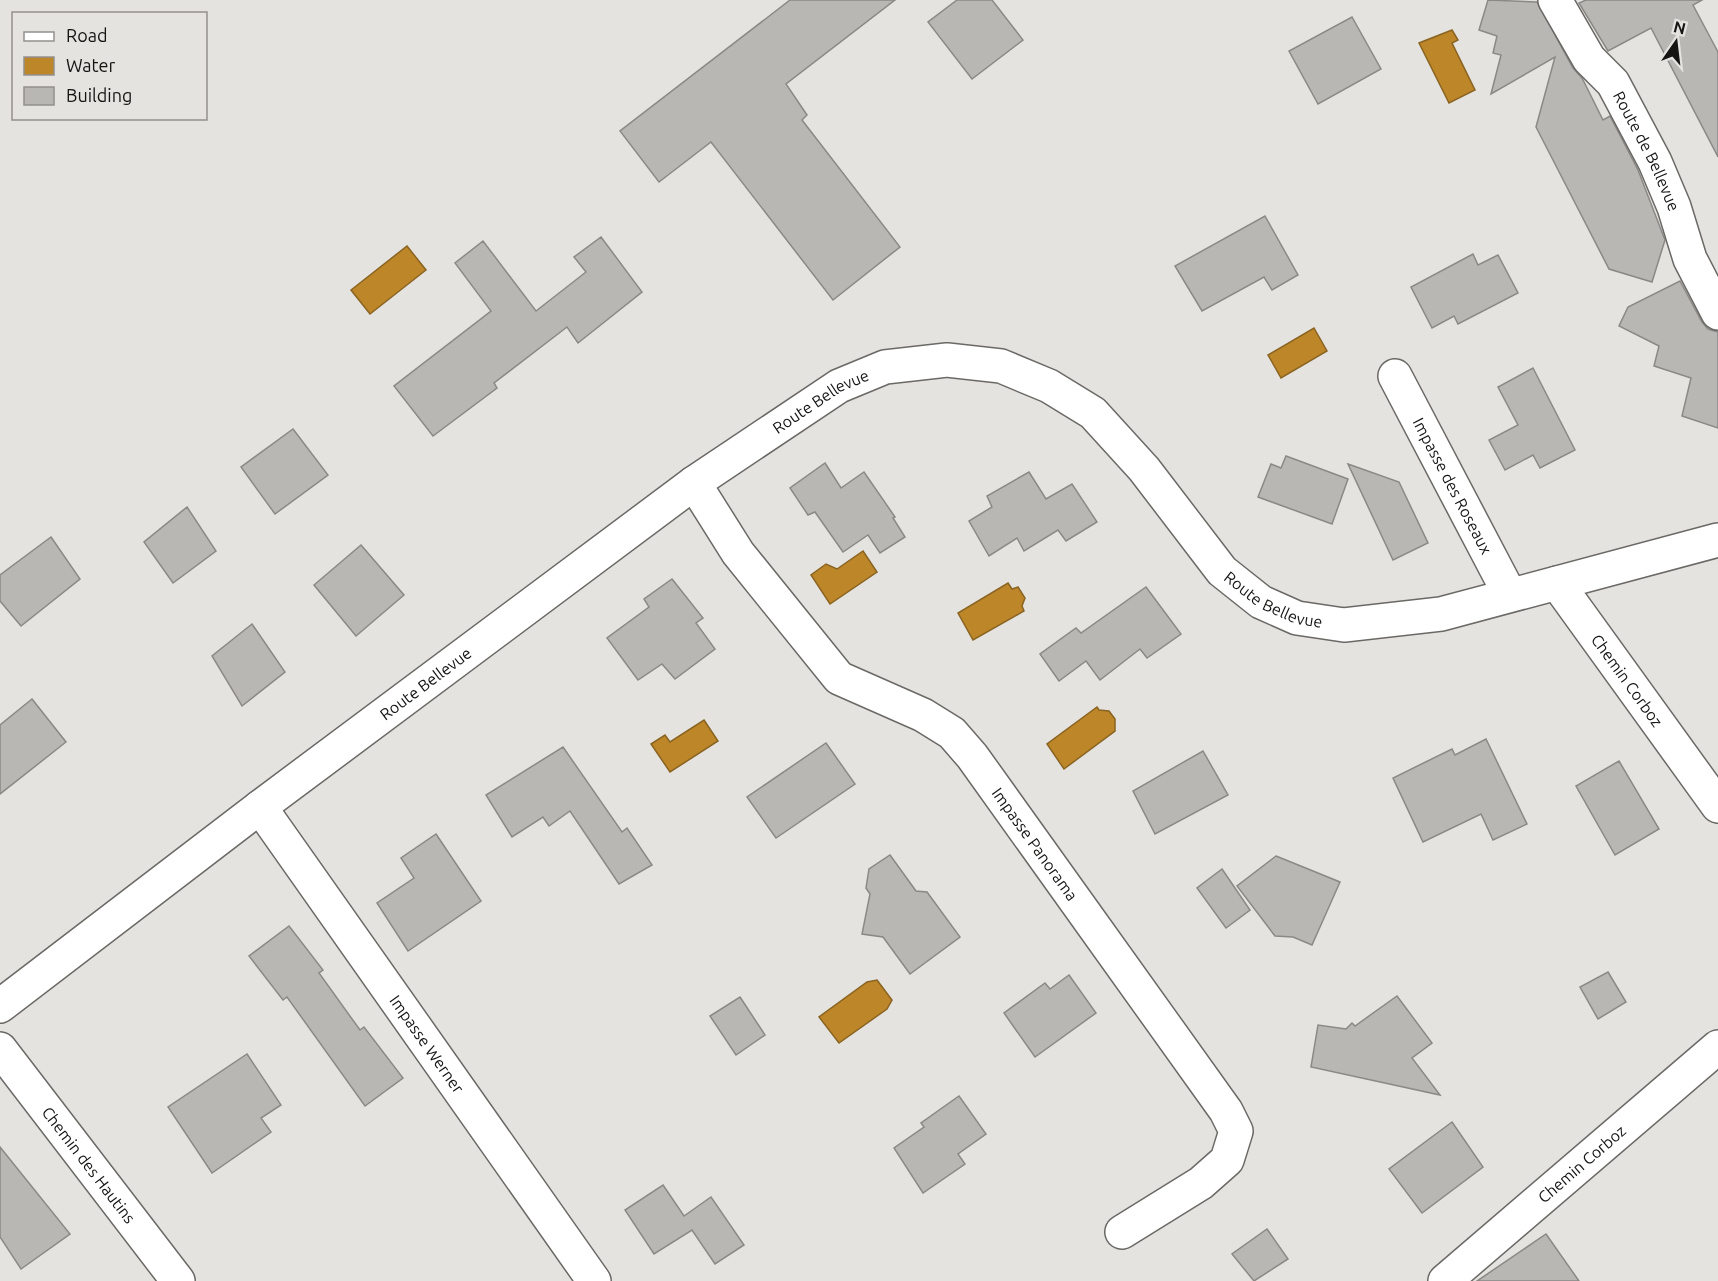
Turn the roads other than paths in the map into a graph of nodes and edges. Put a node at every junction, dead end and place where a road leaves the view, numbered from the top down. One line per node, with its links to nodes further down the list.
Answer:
1 (1555, 0): 2 (street, Route de Bellevue)
2 (1718, 314)
3 (1395, 376): 7 (street, Impasse des Roseaux)
4 (694, 483): 7 (street, Route Bellevue); 8 (street, Route Bellevue); 13 (street, Impasse Panorama)
5 (1718, 540): 6 (street, Route Bellevue)
6 (1557, 583): 7 (street, Route Bellevue); 9 (street, Chemin Corboz)
7 (1510, 595)
8 (260, 807): 10 (street, Route Bellevue); 15 (street, Impasse Werner)
9 (1718, 807)
10 (0, 1006)
11 (1718, 1047): 16 (street, Chemin Corboz)
12 (0, 1049): 14 (street, Chemin des Hautins)
13 (1122, 1232)
14 (178, 1281)
15 (594, 1281)
16 (1445, 1281)

